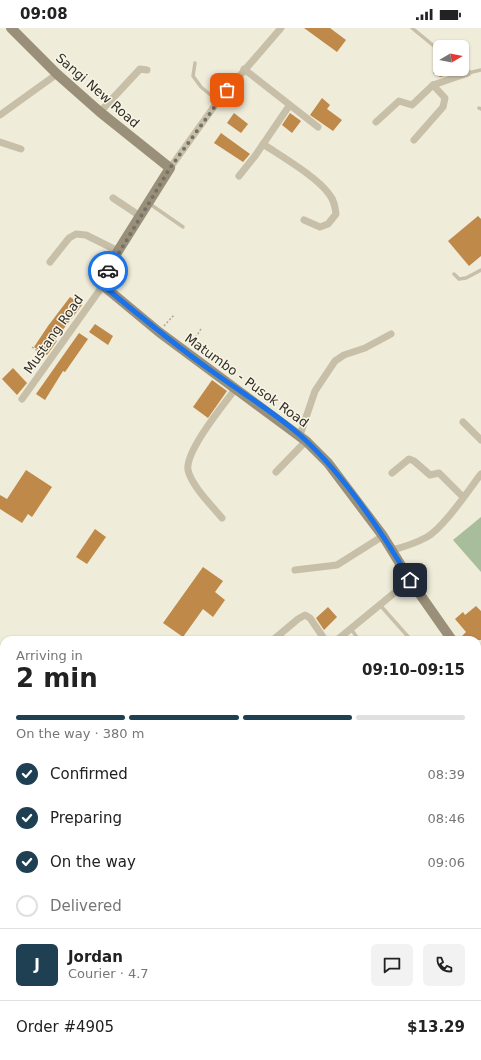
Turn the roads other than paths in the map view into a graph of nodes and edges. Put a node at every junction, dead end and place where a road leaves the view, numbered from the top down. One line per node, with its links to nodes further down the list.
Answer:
1 (11, 28): 10 (street, Sangi New Road)
2 (281, 28): 6 (street)
3 (412, 28): 4 (lane)
4 (433, 45)
5 (194, 63): 13 (lane)
6 (244, 69): 13 (street); 14 (street)
7 (147, 70): 15 (street)
8 (481, 70): 9 (lane)
9 (469, 71)
10 (57, 74): 15 (street, Sangi New Road); 16 (street)
11 (454, 76): 12 (street)
12 (433, 85): 17 (street); 19 (street)
13 (218, 101): 23 (street)
14 (289, 106): 18 (street); 21 (street)
15 (100, 112): 23 (street, Sangi New Road)
16 (0, 115)
17 (376, 122)
18 (318, 127)
19 (414, 140)
20 (0, 142): 22 (street)
21 (263, 144): 24 (street); 28 (street)
22 (20, 149)
23 (170, 168): 26 (street)
24 (239, 176)
25 (113, 198): 27 (street)
26 (149, 203): 27 (street); 29 (lane)
27 (140, 216): 30 (street)
28 (304, 220)
29 (183, 227)
30 (118, 251): 31 (street); 34 (street)
31 (50, 262)
32 (481, 270): 33 (lane)
33 (454, 274)
34 (104, 284): 36 (street, Matumbo - Pusok Road); 37 (street, Mustang Road)
35 (391, 334): 39 (street)
36 (236, 388): 39 (street, Matumbo - Pusok Road); 45 (street)
37 (22, 399)
38 (463, 422): 40 (street)
39 (303, 438): 41 (street); 46 (street, Matumbo - Pusok Road)
40 (481, 440)
41 (276, 472)
42 (392, 473): 44 (street)
43 (481, 474): 44 (street)
44 (463, 497): 47 (street)
45 (222, 518)
46 (383, 536): 47 (street, Matumbo - Pusok Road); 48 (street)
47 (392, 550): 49 (street, Matumbo - Pusok Road)
48 (295, 570)
49 (410, 580): 50 (street); 57 (street, Matumbo - Pusok Road)
50 (379, 605): 51 (street); 56 (lane)
51 (351, 630): 54 (street); 55 (lane)
52 (278, 636): 53 (street)
53 (322, 636)
54 (343, 636)
55 (356, 636)
56 (407, 636)
57 (449, 636)

